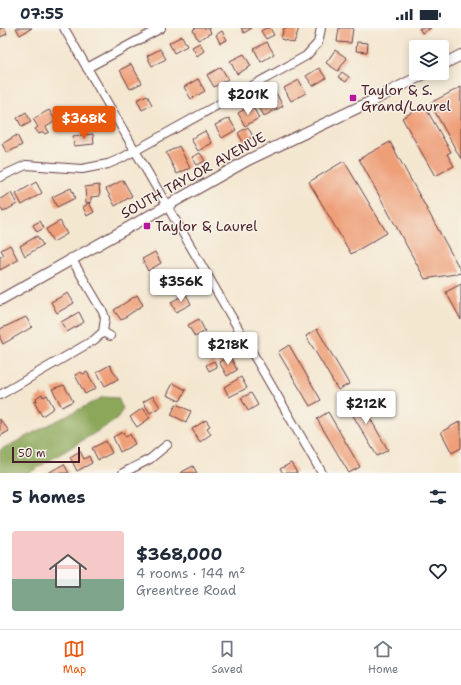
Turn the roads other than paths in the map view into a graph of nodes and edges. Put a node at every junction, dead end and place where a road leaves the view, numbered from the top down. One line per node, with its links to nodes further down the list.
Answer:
1 (64, 28): 6 (street)
2 (161, 28): 6 (street)
3 (321, 28): 8 (street)
4 (461, 54): 5 (street)
5 (449, 61)
6 (87, 68): 8 (street)
7 (413, 80): 10 (street, SOUTH TAYLOR AVENUE)
8 (134, 151): 9 (street); 10 (street)
9 (0, 177)
10 (166, 205): 11 (street, SOUTH TAYLOR AVENUE); 16 (street)
11 (72, 258): 12 (street, SOUTH TAYLOR AVENUE); 13 (street)
12 (0, 300)
13 (0, 395)
14 (167, 445): 15 (street)
15 (123, 473)
16 (322, 473)

